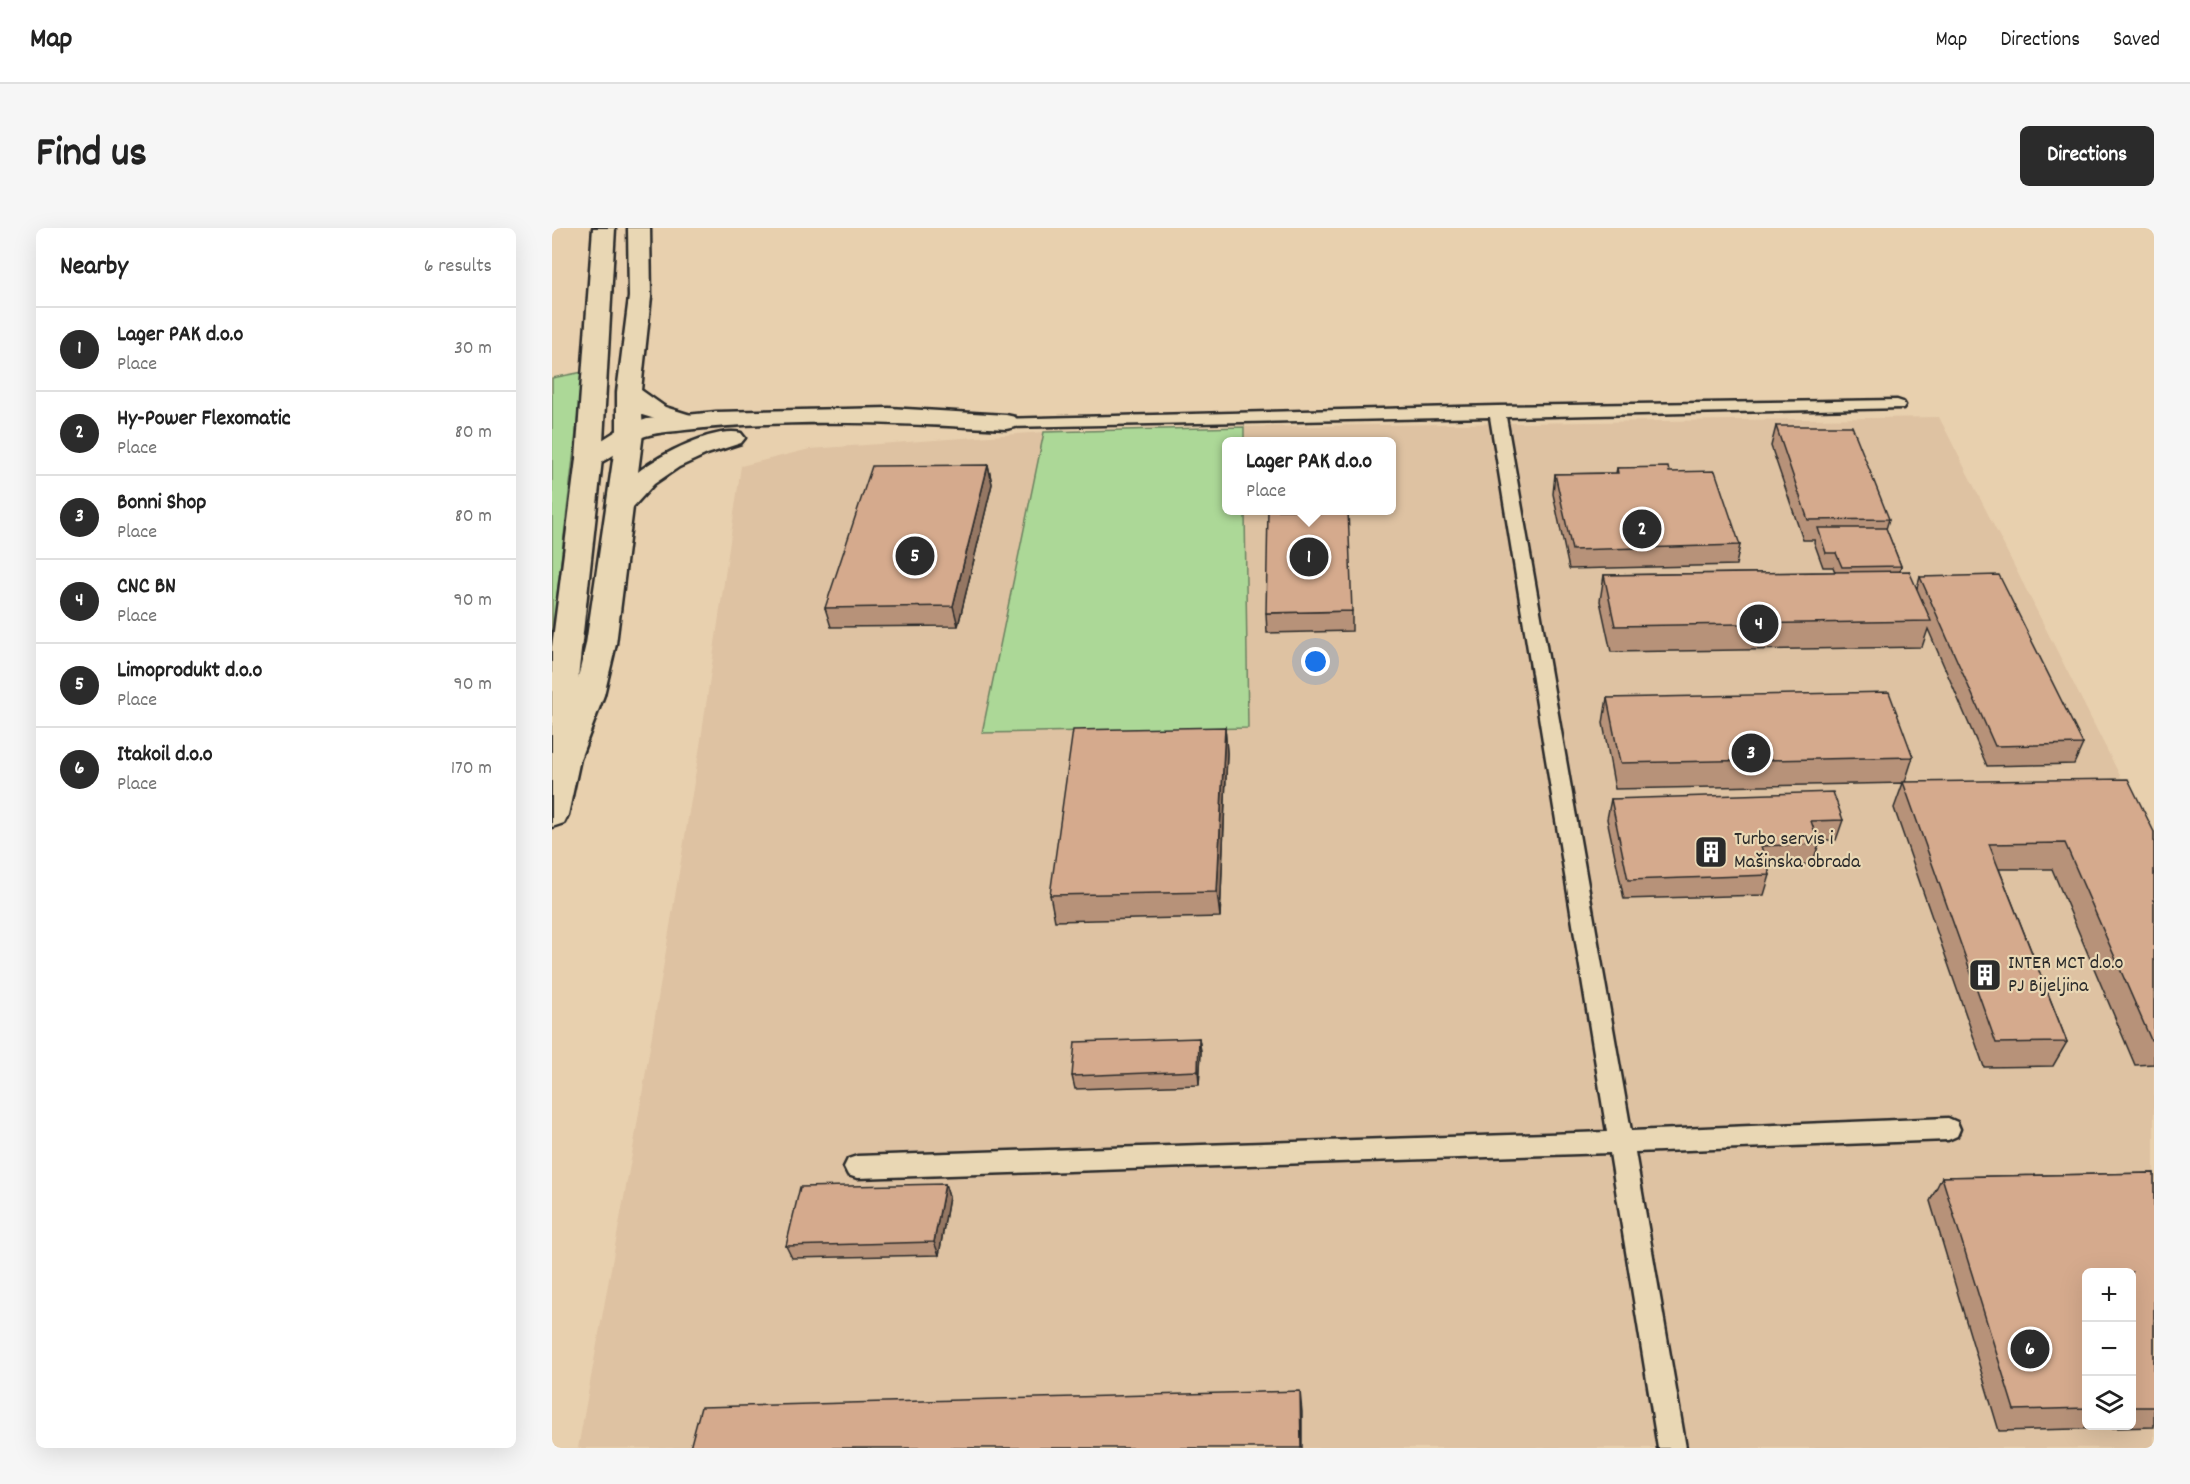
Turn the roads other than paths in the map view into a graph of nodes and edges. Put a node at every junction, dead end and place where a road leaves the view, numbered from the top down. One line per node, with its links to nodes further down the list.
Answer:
1 (604, 228): 6 (main road)
2 (639, 228): 3 (main road)
3 (629, 392): 7 (main road); 9 (main road)
4 (1897, 405): 5 (lane)
5 (1497, 411): 8 (lane); 16 (lane)
6 (592, 412): 9 (main road); 11 (main road)
7 (688, 422): 8 (main road); 9 (main road)
8 (1006, 422): 10 (main road)
9 (630, 433): 10 (main road); 11 (main road); 12 (main road)
10 (732, 438): 12 (main road)
11 (589, 459): 13 (main road)
12 (621, 506): 13 (main road)
13 (564, 759): 14 (main road)
14 (552, 815)
15 (1948, 1129): 16 (lane)
16 (1619, 1142): 17 (lane); 18 (lane)
17 (857, 1167)
18 (1672, 1448)

